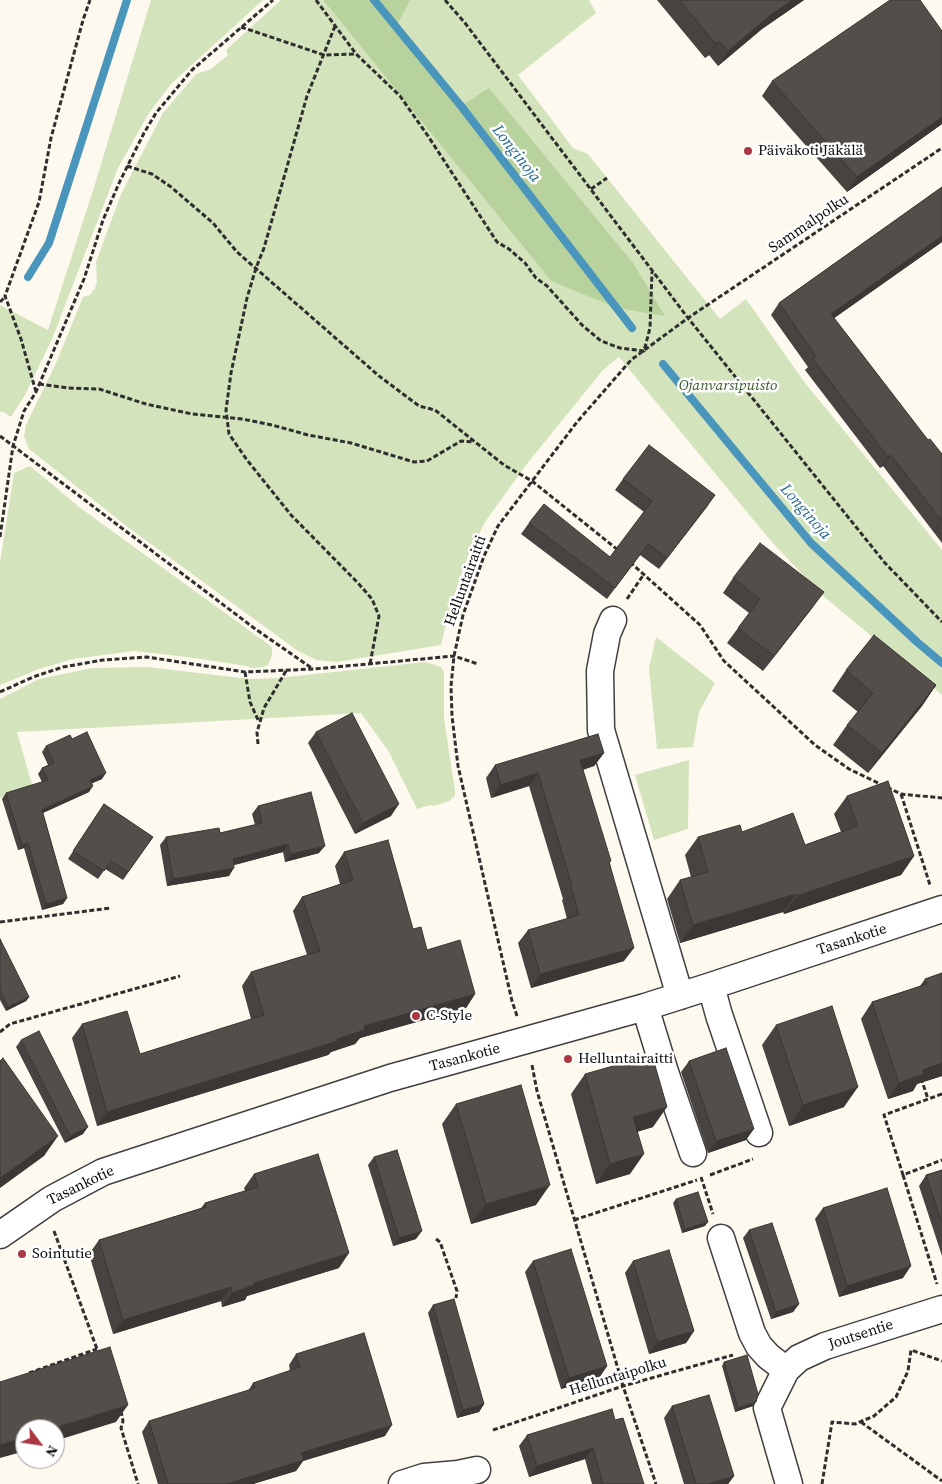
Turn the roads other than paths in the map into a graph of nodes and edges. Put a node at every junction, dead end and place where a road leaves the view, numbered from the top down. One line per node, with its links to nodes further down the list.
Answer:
1 (613, 620): 4 (street)
2 (942, 909): 3 (street, Tasankotie)
3 (711, 986): 4 (street, Tasankotie); 6 (street)
4 (680, 996): 5 (street, Tasankotie)
5 (645, 1007): 7 (street); 8 (street, Tasankotie)
6 (759, 1133)
7 (693, 1153)
8 (0, 1236)
9 (721, 1238): 11 (street)
10 (942, 1309): 11 (street, Joutsentie)
11 (786, 1370): 14 (street)
12 (477, 1470): 13 (street)
13 (402, 1484)
14 (789, 1484)

